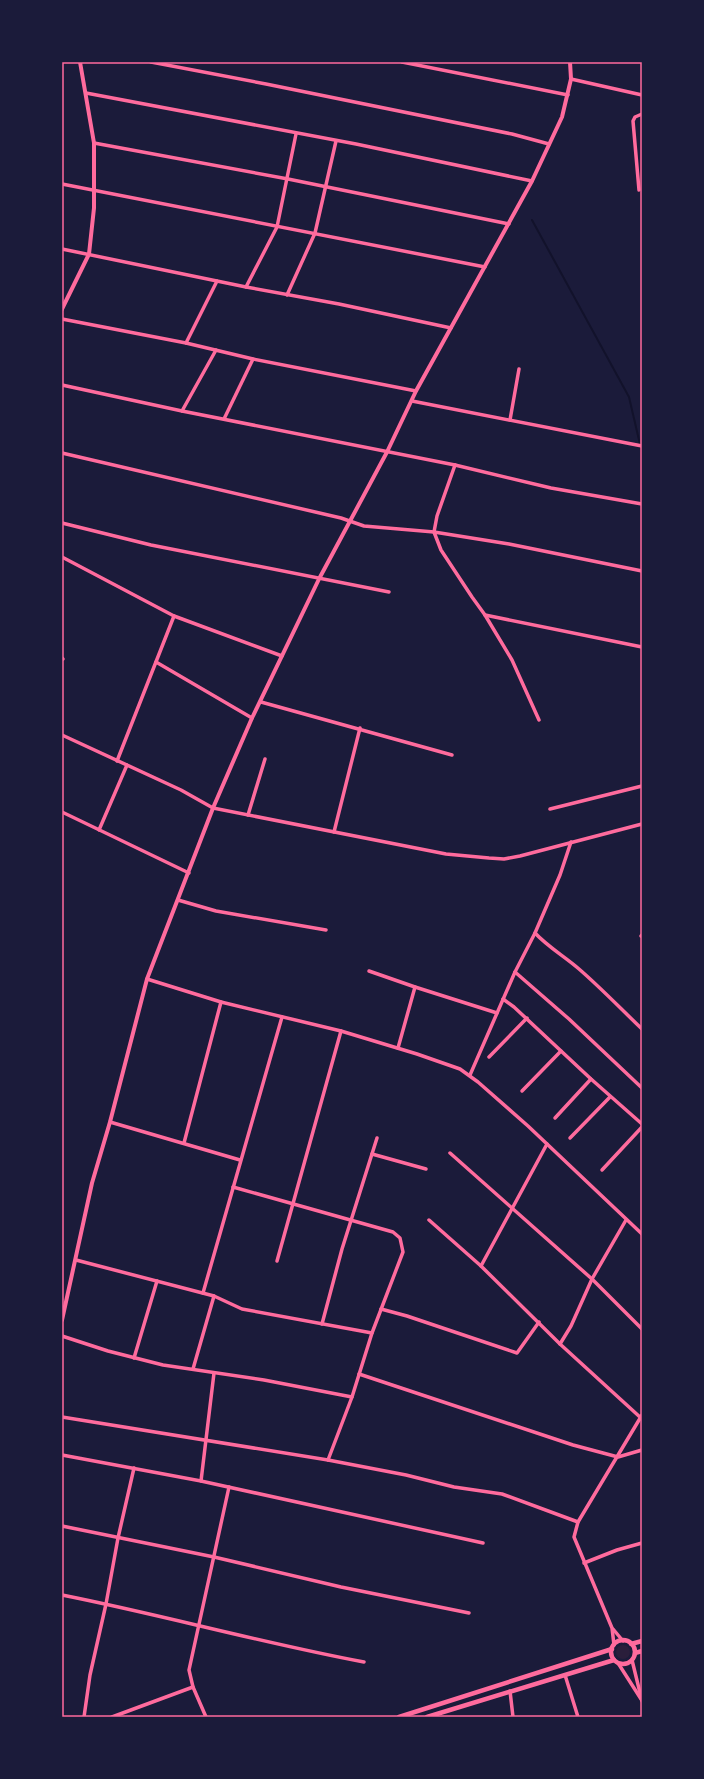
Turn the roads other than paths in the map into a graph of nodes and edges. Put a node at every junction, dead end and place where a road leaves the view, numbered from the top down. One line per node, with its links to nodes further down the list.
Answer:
1 (80, 62): 6 (street)
2 (150, 62): 13 (street)
3 (402, 62): 7 (street)
4 (570, 62): 5 (street)
5 (571, 79): 7 (street); 8 (street)
6 (86, 93): 10 (street); 12 (street)
7 (568, 95): 13 (street)
8 (642, 95)
9 (642, 114): 19 (street)
10 (296, 134): 11 (street); 14 (street)
11 (336, 141): 15 (street); 17 (street)
12 (94, 143): 14 (street); 18 (street)
13 (549, 144): 15 (street)
14 (288, 179): 17 (street); 21 (street)
15 (532, 181): 20 (street)
16 (62, 184): 18 (street)
17 (327, 187): 20 (street); 22 (street)
18 (95, 190): 21 (street); 24 (street)
19 (639, 190)
20 (509, 224): 25 (street)
21 (277, 227): 22 (street); 27 (street)
22 (315, 233): 25 (street); 28 (street)
23 (62, 249): 24 (street)
24 (89, 254): 26 (street); 29 (street)
25 (485, 266): 31 (street)
26 (217, 281): 27 (street); 32 (street)
27 (246, 287): 28 (street)
28 (287, 295): 31 (street)
29 (62, 309)
30 (62, 319): 32 (street)
31 (451, 328): 37 (street)
32 (186, 343): 33 (street)
33 (216, 350): 34 (street); 39 (street)
34 (253, 359): 37 (street); 40 (street)
35 (519, 369): 41 (street)
36 (62, 385): 39 (street)
37 (416, 391): 38 (street)
38 (412, 401): 41 (street); 44 (street)
39 (182, 411): 40 (street)
40 (224, 419): 44 (street)
41 (510, 420): 42 (street)
42 (642, 446)
43 (62, 452): 47 (street)
44 (387, 452): 45 (street); 47 (street)
45 (455, 465): 46 (street); 49 (street)
46 (642, 504)
47 (351, 521): 49 (street); 52 (street)
48 (62, 523): 52 (street)
49 (434, 532): 51 (street); 54 (street)
50 (62, 557): 55 (street)
51 (642, 571)
52 (319, 579): 53 (street); 57 (street)
53 (389, 592)
54 (485, 615): 56 (street); 61 (street)
55 (174, 616): 57 (street); 58 (street)
56 (642, 647)
57 (282, 656): 59 (street)
58 (156, 662): 60 (street); 66 (street)
59 (261, 702): 60 (street); 62 (street)
60 (252, 718): 69 (street)
61 (539, 720)
62 (360, 728): 64 (street); 75 (street)
63 (62, 735): 66 (street)
64 (452, 755)
65 (265, 759): 72 (street)
66 (116, 761): 67 (street)
67 (127, 765): 69 (street); 74 (street)
68 (642, 786): 70 (street)
69 (213, 808): 72 (street); 77 (street)
70 (550, 809)
71 (62, 812): 74 (street)
72 (248, 814): 75 (street)
73 (642, 824): 76 (street)
74 (99, 830): 77 (street)
75 (334, 832): 76 (street)
76 (571, 842): 80 (street)
77 (189, 873): 78 (street)
78 (178, 900): 79 (street); 83 (street)
79 (326, 930)
80 (536, 933): 82 (street); 90 (street)
81 (369, 971): 84 (street)
82 (515, 972): 85 (street); 97 (street)
83 (147, 979): 86 (street); 101 (street)
84 (415, 987): 87 (street); 92 (street)
85 (503, 999): 87 (street); 89 (street)
86 (220, 1002): 88 (street); 105 (street)
87 (497, 1013): 95 (street)
88 (282, 1017): 91 (street); 109 (street)
89 (527, 1018): 93 (street); 94 (street)
90 (642, 1029)
91 (341, 1031): 92 (street); 113 (street)
92 (398, 1048): 95 (street)
93 (561, 1051): 96 (street); 98 (street)
94 (489, 1057)
95 (470, 1075): 106 (street)
96 (591, 1079): 99 (street); 100 (street)
97 (642, 1088)
98 (522, 1091)
99 (610, 1096): 102 (street); 104 (street)
100 (555, 1118)
101 (110, 1122): 105 (street); 119 (street)
102 (642, 1126): 111 (street)
103 (377, 1138): 108 (street)
104 (570, 1138)
105 (184, 1143): 109 (street)
106 (547, 1144): 114 (street); 116 (street)
107 (450, 1153): 114 (street)
108 (372, 1154): 110 (street); 117 (street)
109 (240, 1160): 112 (street)
110 (426, 1169)
111 (602, 1170)
112 (233, 1187): 113 (street); 124 (street)
113 (292, 1204): 117 (street); 120 (street)
114 (512, 1209): 121 (street); 122 (street)
115 (429, 1220): 121 (street)
116 (626, 1220): 118 (street); 122 (street)
117 (351, 1221): 126 (street); 129 (street)
118 (642, 1234)
119 (76, 1260): 123 (street); 127 (street)
120 (277, 1261)
121 (481, 1266): 128 (street)
122 (592, 1279): 130 (street); 133 (street)
123 (157, 1281): 124 (street); 134 (street)
124 (203, 1293): 125 (street)
125 (214, 1296): 129 (street); 135 (street)
126 (381, 1309): 128 (street); 131 (street)
127 (62, 1320)
128 (539, 1322): 133 (street)
129 (322, 1324): 131 (street)
130 (642, 1329)
131 (372, 1333): 137 (street)
132 (62, 1336): 134 (street)
133 (560, 1344): 139 (street)
134 (134, 1358): 135 (street)
135 (193, 1369): 136 (street)
136 (214, 1373): 138 (street); 141 (street)
137 (359, 1374): 138 (street); 144 (street)
138 (352, 1397): 145 (street)
139 (641, 1416): 144 (street)
140 (62, 1417): 141 (street)
141 (207, 1440): 145 (street); 147 (street)
142 (642, 1450): 144 (street)
143 (62, 1455): 146 (street)
144 (618, 1457): 149 (street)
145 (328, 1460): 149 (street)
146 (134, 1468): 147 (street); 151 (street)
147 (201, 1481): 148 (street)
148 (230, 1487): 152 (street); 154 (street)
149 (578, 1522): 155 (street)
150 (62, 1526): 151 (street)
151 (118, 1538): 154 (street); 157 (street)
152 (483, 1543)
153 (642, 1543): 155 (street)
154 (214, 1557): 158 (street); 159 (street)
155 (584, 1563): 160 (street)
156 (62, 1595): 157 (street)
157 (106, 1604): 159 (street); 174 (street)
158 (469, 1613)
159 (198, 1624): 168 (street); 171 (street)
160 (612, 1628): 161 (street); 164 (street)
161 (623, 1641): 163 (main road); 164 (main road)
162 (642, 1641): 163 (main road)
163 (631, 1644): 166 (main road)
164 (613, 1647): 169 (main road); 177 (main road)
165 (642, 1651): 166 (main road)
166 (635, 1653): 167 (main road)
167 (632, 1660): 169 (main road); 173 (street)
168 (364, 1662)
169 (616, 1662): 170 (main road); 173 (street)
170 (565, 1674): 172 (main road); 180 (street)
171 (193, 1687): 175 (street); 176 (street)
172 (510, 1691): 178 (main road); 179 (street)
173 (642, 1700)
174 (84, 1717)
175 (112, 1717)
176 (206, 1717)
177 (399, 1717)
178 (427, 1717)
179 (513, 1717)
180 (578, 1717)

